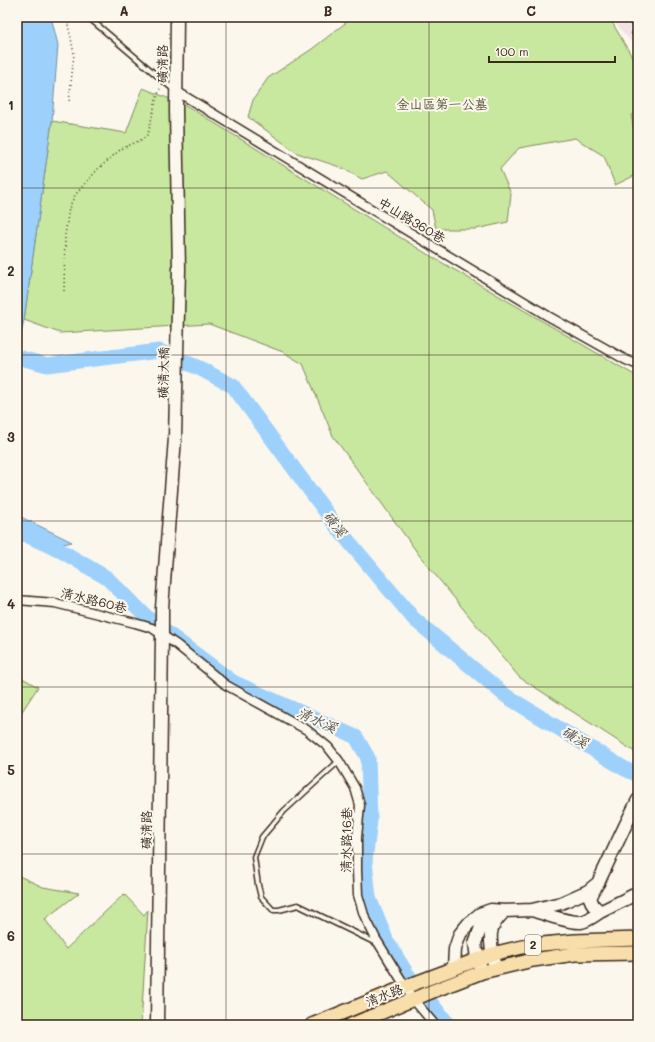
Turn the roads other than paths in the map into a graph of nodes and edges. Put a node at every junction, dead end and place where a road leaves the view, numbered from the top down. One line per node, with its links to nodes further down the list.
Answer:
1 (88, 17): 3 (lane)
2 (177, 17): 3 (street, 磺清路)
3 (176, 91): 4 (street, 磺清路); 5 (street, 中山路360巷)
4 (176, 111): 7 (street, 磺清大橋)
5 (638, 365)
6 (17, 600): 7 (street, 清水路60巷)
7 (162, 635): 8 (street, 清水路16巷); 26 (street, 磺清路)
8 (339, 761): 16 (street, 清水路16巷); 16 (lane)
9 (638, 800): 10 (street)
10 (598, 883): 12 (street); 14 (street)
11 (638, 893): 14 (street)
12 (532, 910): 13 (street); 14 (street)
13 (504, 911): 19 (street); 20 (street); 21 (street)
14 (600, 912)
15 (638, 939): 17 (main road, 2)
16 (379, 945): 24 (street, 清水路16巷)
17 (575, 948): 18 (main road, 2); 19 (main road, 2); 22 (main road, 2)
18 (638, 953)
19 (492, 954): 20 (main road, 2); 22 (street)
20 (477, 959): 21 (main road, 2); 23 (street)
21 (454, 967): 24 (main road, 2)
22 (495, 969): 23 (main road, 2)
23 (482, 972): 25 (main road, 2)
24 (408, 986): 25 (street, 清水路16巷); 27 (main road, 清水路 / 2)
25 (415, 998): 28 (main road, 清水路 / 2); 29 (street, 清水路16巷)
26 (157, 1025)
27 (312, 1025)
28 (351, 1025)
29 (435, 1025)

